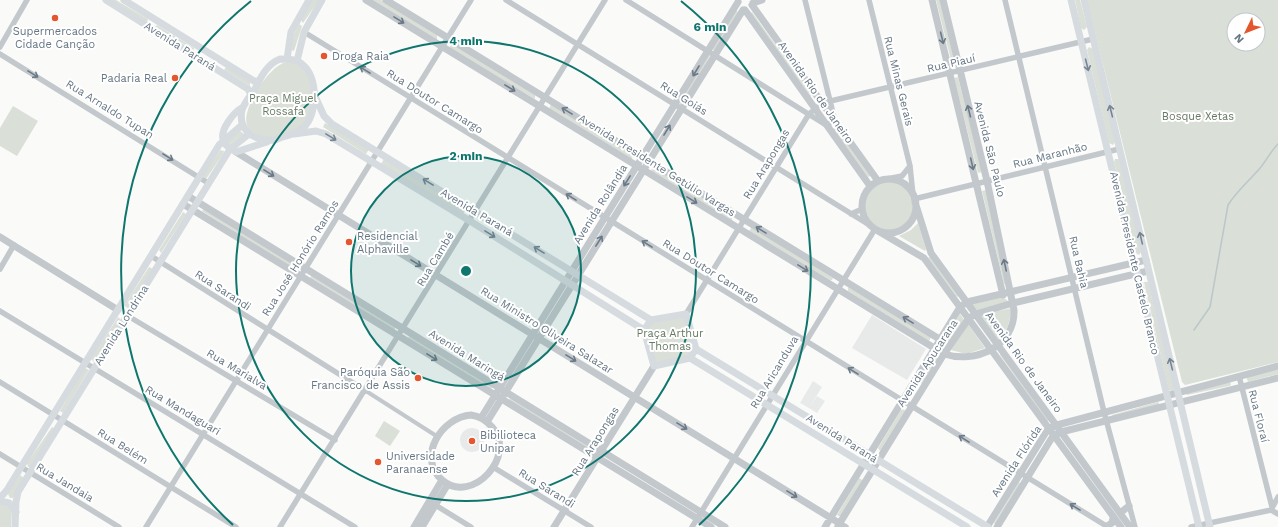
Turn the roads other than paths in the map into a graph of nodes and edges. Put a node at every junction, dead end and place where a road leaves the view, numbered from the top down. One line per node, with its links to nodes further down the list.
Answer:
1 (27, 0): 30 (street)
2 (106, 0): 24 (main road, Avenida Paraná)
3 (124, 0): 23 (main road, Avenida Paraná)
4 (309, 0): 35 (main road)
5 (322, 0): 25 (main road)
6 (366, 0): 31 (street, Avenida Presidente Getúlio Vargas, one-way to 31)
7 (386, 0): 26 (street, Avenida Presidente Getúlio Vargas)
8 (472, 0): 26 (street, Rua José Honório Ramos)
9 (506, 0): 29 (street, Rua Goiás)
10 (605, 0): 29 (street, Rua Cambé)
11 (626, 0): 32 (street)
12 (762, 0): 21 (street)
13 (805, 0): 47 (street)
14 (869, 0): 42 (street, Rua Minas Gerais)
15 (932, 0): 40 (street, Avenida São Paulo, one-way to 40)
16 (942, 0): 39 (street, Avenida São Paulo)
17 (1005, 0): 34 (street, Rua Bahia)
18 (1071, 0): 28 (main road, Avenida Presidente Castelo Branco)
19 (1084, 0): 27 (main road, Avenida Presidente Castelo Branco)
20 (738, 1): 22 (street, Avenida Rio de Janeiro); 32 (street, Avenida Rolândia)
21 (752, 3): 22 (street); 48 (street, Avenida Rio de Janeiro)
22 (744, 10): 32 (street, Avenida Rolândia); 52 (street, Avenida Rio de Janeiro)
23 (155, 19): 24 (main road); 37 (main road, Avenida Paraná)
24 (150, 28): 38 (main road, Avenida Paraná)
25 (304, 32): 36 (main road); 45 (street, Rua Doutor Camargo, one-way to 25)
26 (447, 38): 31 (street, Rua José Honório Ramos); 46 (street, Avenida Presidente Getúlio Vargas)
27 (1093, 39): 28 (street, Rua Piauí); 60 (main road, Avenida Presidente Castelo Branco, one-way to 27)
28 (1081, 42): 34 (street, Rua Piauí); 62 (main road, Avenida Presidente Castelo Branco, one-way to 62)
29 (578, 45): 46 (street, Rua Cambé); 51 (street, Rua Goiás)
30 (0, 47)
31 (442, 47): 45 (street, Rua José Honório Ramos); 50 (street, Avenida Presidente Getúlio Vargas, one-way to 50)
32 (711, 53): 51 (street, Avenida Rolândia); 52 (street)
33 (0, 54): 71 (street, Rua Arnaldo Tupan, one-way to 71)
34 (1019, 57): 39 (street, Rua Piauí); 68 (street, Rua Bahia)
35 (287, 59): 36 (main road); 41 (main road)
36 (297, 61): 43 (main road)
37 (224, 62): 38 (main road); 41 (main road, Avenida Paraná)
38 (219, 70): 44 (main road, Avenida Paraná)
39 (959, 71): 40 (street, Rua Piauí); 74 (street, Avenida São Paulo, one-way to 39)
40 (950, 73): 42 (street, Rua Piauí); 76 (street, Avenida São Paulo, one-way to 76)
41 (259, 81): 44 (main road)
42 (891, 87): 47 (street, Rua Piauí); 67 (street, Rua Minas Gerais)
43 (314, 94): 57 (main road); 63 (main road, Avenida Paraná)
44 (251, 95): 49 (main road)
45 (410, 98): 63 (street, Rua José Honório Ramos); 64 (street, Rua Doutor Camargo)
46 (546, 99): 50 (street, Rua Cambé); 65 (street, Avenida Presidente Getúlio Vargas, one-way to 46)
47 (831, 101): 48 (street, Rua Piauí); 53 (street)
48 (822, 103): 52 (street, Rua Piauí); 53 (street, Avenida Rio de Janeiro)
49 (244, 107): 54 (main road); 58 (main road)
50 (541, 107): 64 (street, Rua Cambé); 69 (street, Avenida Presidente Getúlio Vargas)
51 (678, 107): 65 (street, Avenida Rolândia); 70 (street, Rua Goiás)
52 (812, 111): 55 (street, Avenida Rio de Janeiro); 70 (street, Rua Arapongas)
53 (835, 121): 55 (street); 73 (street, Avenida Rio de Janeiro)
54 (242, 125): 56 (main road); 58 (main road, Avenida Londrina)
55 (826, 125): 77 (street, Avenida Rio de Janeiro)
56 (249, 134): 59 (main road); 61 (main road, Avenida Londrina)
57 (294, 134): 59 (main road); 66 (main road, Avenida Paraná, one-way to 66)
58 (223, 141): 61 (main road); 71 (main road, Avenida Londrina)
59 (270, 141): 61 (main road)
60 (1120, 148): 62 (street, Rua Maranhão); 99 (main road, Avenida Presidente Castelo Branco, one-way to 60)
61 (233, 150): 75 (main road, Avenida Londrina); 86 (street, Rua Ministro Oliveira Salazar, one-way to 86)
62 (1109, 151): 68 (street, Rua Maranhão); 101 (main road, Avenida Presidente Castelo Branco)
63 (377, 152): 66 (street, Rua José Honório Ramos); 84 (main road, Avenida Paraná, one-way to 63)
64 (509, 159): 84 (street, Rua Cambé); 87 (street, Rua Doutor Camargo, one-way to 64)
65 (645, 159): 69 (street, Avenida Rolândia); 88 (street, Avenida Presidente Getúlio Vargas)
66 (371, 162): 86 (street, Rua José Honório Ramos); 89 (main road, Avenida Paraná)
67 (910, 166): 72 (street); 79 (street, Rua Minas Gerais)
68 (1046, 166): 74 (street, Rua Maranhão); 109 (street, Rua Bahia)
69 (640, 167): 87 (street, Avenida Rolândia); 91 (street, Avenida Presidente Getúlio Vargas, one-way to 91)
70 (776, 168): 85 (street, Rua Goiás); 88 (street, Rua Arapongas)
71 (199, 177): 75 (street, Rua Arnaldo Tupan); 78 (main road, Avenida Londrina)
72 (887, 179): 73 (street); 79 (street)
73 (878, 181): 77 (street)
74 (987, 181): 76 (street, Rua Maranhão); 115 (street, Avenida São Paulo, one-way to 74)
75 (208, 183): 80 (main road, Avenida Londrina)
76 (976, 183): 79 (street, Rua Maranhão); 116 (street, Avenida São Paulo)
77 (870, 186): 82 (street)
78 (188, 196): 80 (street, Avenida Maringá); 81 (main road, Avenida Londrina)
79 (914, 199): 90 (street); 96 (street, Avenida Rio de Janeiro)
80 (197, 202): 83 (main road, Avenida Londrina); 93 (street, Avenida Maringá)
81 (183, 204): 83 (street, Avenida Maringá); 97 (main road, Avenida Londrina)
82 (862, 209): 85 (street); 90 (street)
83 (192, 210): 95 (street, Avenida Maringá); 100 (main road, Avenida Londrina)
84 (476, 211): 89 (street, Rua Cambé); 105 (main road, Avenida Paraná, one-way to 84)
85 (851, 214): 90 (street, Rua Goiás)
86 (338, 215): 103 (street, Rua José Honório Ramos); 107 (street, Rua Ministro Oliveira Salazar, one-way to 107)
87 (608, 220): 105 (street, Avenida Rolândia); 110 (street, Rua Doutor Camargo, one-way to 87)
88 (745, 220): 91 (street, Rua Arapongas); 111 (street, Avenida Presidente Getúlio Vargas, one-way to 88)
89 (470, 221): 107 (street, Rua Cambé); 112 (main road, Avenida Paraná, one-way to 112)
90 (875, 228): 98 (street, Avenida Rio de Janeiro); 111 (street, Rua Aricanduva)
91 (739, 229): 110 (street, Rua Arapongas); 113 (street, Avenida Presidente Getúlio Vargas, one-way to 113)
92 (0, 237): 94 (street)
93 (265, 243): 95 (street); 103 (street, Avenida Maringá)
94 (14, 245): 102 (street); 120 (street)
95 (260, 252): 108 (street, Avenida Maringá)
96 (931, 253): 98 (street); 117 (street, Avenida Rio de Janeiro)
97 (151, 256): 100 (street, Rua Sarandi); 120 (main road, Avenida Londrina)
98 (924, 258): 119 (street, Avenida Rio de Janeiro)
99 (1146, 260): 101 (street); 104 (main road, Avenida Presidente Castelo Branco)
100 (160, 262): 124 (main road, Avenida Londrina); 129 (street, Rua Sarandi)
101 (1135, 262): 106 (main road, Avenida Presidente Castelo Branco); 109 (street)
102 (0, 269)
103 (306, 269): 108 (street, Rua José Honório Ramos); 127 (street, Avenida Maringá)
104 (1148, 271): 106 (street, Avenida Apucarana); 155 (main road, Avenida Presidente Castelo Branco, one-way to 104)
105 (575, 272): 112 (street, Avenida Rolândia); 126 (main road, Avenida Paraná)
106 (1137, 273): 114 (street, Avenida Apucarana); 158 (main road, Avenida Presidente Castelo Branco)
107 (437, 276): 127 (street, Rua Cambé); 130 (street, Rua Ministro Oliveira Salazar)
108 (301, 277): 129 (street, Rua José Honório Ramos); 131 (street, Avenida Maringá)
109 (1072, 278): 114 (street, Rua Bahia); 115 (street)
110 (707, 280): 122 (street, Rua Arapongas); 133 (street, Rua Doutor Camargo)
111 (843, 280): 113 (street, Rua Aricanduva); 132 (street, Avenida Presidente Getúlio Vargas, one-way to 111)
112 (568, 283): 128 (main road, Avenida Paraná); 130 (street, Avenida Rolândia)
113 (838, 288): 133 (street, Rua Aricanduva); 136 (street, Avenida Presidente Getúlio Vargas)
114 (1074, 288): 118 (street, Avenida Apucarana); 168 (street, Rua Bahia)
115 (1012, 292): 116 (street); 118 (street, Avenida São Paulo)
116 (1003, 295): 117 (street); 118 (street)
117 (967, 302): 119 (street); 123 (street, Avenida Rio de Janeiro)
118 (1013, 303): 123 (street, Avenida Apucarana); 134 (street, Avenida São Paulo)
119 (960, 307): 125 (street, Avenida Rio de Janeiro); 132 (street, Avenida Apucarana)
120 (118, 310): 124 (main road); 140 (main road, Avenida Londrina)
121 (0, 311): 140 (street, Rua Mandaguari)
122 (686, 314): 126 (main road); 135 (main road)
123 (976, 314): 125 (street, Avenida Apucarana); 134 (street, Avenida Rio de Janeiro)
124 (128, 316): 144 (main road, Avenida Londrina); 147 (street, Rua Marialva)
125 (969, 318): 134 (street, Avenida Rio de Janeiro); 137 (street, Avenida Apucarana)
126 (651, 320): 128 (main road)
127 (404, 329): 131 (street, Rua Cambé); 153 (street, Avenida Maringá)
128 (644, 330): 141 (main road)
129 (267, 331): 147 (street, Rua José Honório Ramos); 154 (street, Rua Sarandi)
130 (535, 336): 153 (street, Avenida Rolândia); 160 (street, Rua Ministro Oliveira Salazar, one-way to 160)
131 (399, 337): 154 (street, Rua Cambé); 159 (street, Avenida Maringá, one-way to 159)
132 (941, 340): 136 (street, Avenida Apucarana); 137 (street)
133 (805, 341): 157 (street, Rua Aricanduva); 161 (street, Rua Doutor Camargo, one-way to 133)
134 (995, 347): 137 (street); 173 (street, Avenida Rio de Janeiro); 174 (street, Avenida Rio de Janeiro)
135 (696, 349): 138 (main road, Avenida Paraná); 139 (main road)
136 (936, 349): 137 (street, Avenida Presidente Getúlio Vargas); 149 (street, Avenida Apucarana)
137 (944, 354): 152 (street, Avenida Apucarana)
138 (708, 356): 142 (main road); 150 (main road, Avenida Paraná)
139 (690, 358): 141 (main road); 142 (main road, Avenida Paraná)
140 (85, 362): 144 (street, Rua Mandaguari); 169 (main road, Avenida Londrina)
141 (654, 366): 160 (street, Rua Arapongas)
142 (703, 366): 156 (main road, Avenida Paraná)
143 (1278, 366): 145 (street, Avenida Flórida)
144 (95, 368): 170 (main road, Avenida Londrina); 176 (street, Rua Mandaguari)
145 (1238, 376): 151 (street, Rua Floraí); 155 (street, Avenida Flórida)
146 (1278, 378): 151 (street, Avenida Flórida)
147 (236, 381): 176 (street, Rua José Honório Ramos); 179 (street, Rua Marialva)
148 (0, 382): 169 (street, Rua Belém)
149 (915, 382): 152 (street); 161 (street, Avenida Apucarana)
150 (756, 385): 156 (main road); 157 (main road, Avenida Paraná)
151 (1241, 387): 163 (street, Avenida Flórida); 208 (street, Rua Floraí)
152 (924, 388): 166 (street, Avenida Apucarana)
153 (502, 390): 159 (street, Avenida Rolândia); 181 (street, Avenida Maringá)
154 (366, 391): 178 (street); 179 (street, Rua Cambé)
155 (1178, 392): 158 (street, Avenida Flórida); 163 (main road, Avenida Presidente Castelo Branco)
156 (751, 395): 164 (main road, Avenida Paraná)
157 (772, 395): 162 (main road, Avenida Paraná); 164 (street, Rua Aricanduva)
158 (1166, 395): 165 (main road, Avenida Presidente Castelo Branco); 168 (street, Avenida Flórida)
159 (498, 397): 171 (street, Avenida Rolândia); 184 (street, Avenida Maringá)
160 (635, 398): 181 (street, Rua Arapongas); 186 (street, Rua Ministro Oliveira Salazar, one-way to 186)
161 (903, 401): 166 (street, Rua Doutor Camargo); 183 (street, Avenida Apucarana)
162 (783, 402): 167 (main road); 180 (main road, Avenida Paraná)
163 (1180, 402): 165 (street, Avenida Flórida); 209 (main road, Avenida Presidente Castelo Branco)
164 (767, 404): 167 (main road, Avenida Paraná); 186 (street, Rua Aricanduva)
165 (1169, 405): 172 (street, Avenida Flórida); 212 (main road, Avenida Presidente Castelo Branco)
166 (912, 406): 187 (street, Avenida Apucarana); 195 (street, Rua Doutor Camargo, one-way to 166)
167 (778, 412): 185 (main road, Avenida Paraná)
168 (1104, 412): 172 (street, Rua Bahia); 173 (street, Avenida Flórida)
169 (54, 414): 170 (street, Rua Belém); 189 (main road, Avenida Londrina)
170 (63, 420): 193 (main road, Avenida Londrina); 202 (street, Rua Belém)
171 (484, 420): 178 (street); 190 (street)
172 (1106, 420): 175 (street, Avenida Flórida); 207 (street, Rua Bahia)
173 (1057, 425): 174 (street, Avenida Flórida); 175 (street, Avenida Rio de Janeiro)
174 (1048, 429): 177 (street, Avenida Rio de Janeiro); 195 (street, Avenida Flórida)
175 (1062, 432): 177 (street, Avenida Flórida); 213 (street, Avenida Rio de Janeiro)
176 (203, 434): 202 (street, Rua José Honório Ramos); 203 (street, Rua Mandaguari)
177 (1053, 436): 198 (street, Avenida Flórida); 218 (street, Avenida Rio de Janeiro)
178 (438, 437): 200 (street)
179 (335, 440): 203 (street, Rua Cambé)
180 (858, 447): 183 (main road, Avenida Paraná); 185 (main road)
181 (601, 450): 184 (street, Rua Arapongas); 191 (street, Avenida Maringá)
182 (0, 454): 189 (street, Rua Jandaia)
183 (870, 454): 187 (main road, Avenida Paraná); 188 (street, Avenida Apucarana)
184 (597, 457): 196 (street, Avenida Maringá); 210 (street, Rua Arapongas)
185 (853, 457): 188 (main road, Avenida Paraná)
186 (734, 458): 215 (street, Rua Aricanduva); 217 (street, Rua Ministro Oliveira Salazar, one-way to 217)
187 (878, 460): 192 (street, Avenida Apucarana); 194 (main road, Avenida Paraná)
188 (864, 464): 192 (main road, Avenida Paraná); 197 (street, Avenida Apucarana)
189 (21, 467): 193 (street, Rua Jandaia); 205 (main road, Avenida Londrina)
190 (494, 467): 200 (street); 210 (street, Rua Sarandi)
191 (631, 469): 196 (street); 215 (street, Avenida Maringá)
192 (873, 469): 199 (street, Avenida Apucarana); 201 (main road, Avenida Paraná)
193 (30, 473): 211 (main road, Avenida Londrina); 224 (street, Rua Jandaia)
194 (900, 473): 201 (main road); 216 (main road, Avenida Paraná)
195 (1020, 473): 198 (street, Rua Doutor Camargo); 238 (street, Avenida Flórida)
196 (627, 476): 215 (street, Avenida Maringá)
197 (856, 476): 199 (street); 217 (street, Avenida Apucarana)
198 (1027, 477): 239 (street, Avenida Flórida); 240 (street, Rua Doutor Camargo, one-way to 198)
199 (865, 481): 220 (street, Avenida Apucarana)
200 (445, 482): 206 (street)
201 (894, 482): 221 (main road, Avenida Paraná)
202 (171, 487): 225 (street, Rua José Honório Ramos); 226 (street, Rua Belém)
203 (301, 494): 227 (street, Rua Cambé); 228 (street, Rua Mandaguari)
204 (1278, 497): 208 (street)
205 (0, 500): 211 (main road)
206 (432, 503): 229 (street); 230 (street); 231 (street)
207 (1129, 506): 213 (street); 243 (street, Rua Bahia)
208 (1271, 509): 214 (street); 219 (street)
209 (1206, 510): 212 (main road); 219 (main road, Avenida Presidente Castelo Branco)
210 (564, 511): 232 (street, Rua Arapongas); 233 (street, Rua Sarandi)
211 (16, 512): 223 (main road, Avenida Londrina)
212 (1195, 512): 222 (main road, Avenida Presidente Castelo Branco)
213 (1120, 513): 242 (street, Avenida Rio de Janeiro)
214 (1278, 514)
215 (699, 516): 234 (street, Rua Aricanduva); 235 (street, Avenida Maringá); 236 (street, Avenida Maringá)
216 (971, 516): 221 (main road); 238 (main road, Avenida Paraná)
217 (830, 518): 220 (street, Rua Ministro Oliveira Salazar); 237 (street, Avenida Apucarana)
218 (1113, 518): 240 (street); 241 (street, Avenida Rio de Janeiro)
219 (1209, 525): 222 (street)
220 (841, 526)
221 (966, 526)
222 (1196, 526)
223 (15, 527)
224 (119, 527)
225 (146, 527)
226 (236, 527)
227 (280, 527)
228 (355, 527)
229 (414, 527)
230 (422, 527)
231 (471, 527)
232 (554, 527)
233 (591, 527)
234 (692, 527)
235 (711, 527)
236 (725, 527)
237 (825, 527)
238 (988, 527)
239 (997, 527)
240 (1107, 527)
241 (1121, 527)
242 (1130, 527)
243 (1135, 527)

